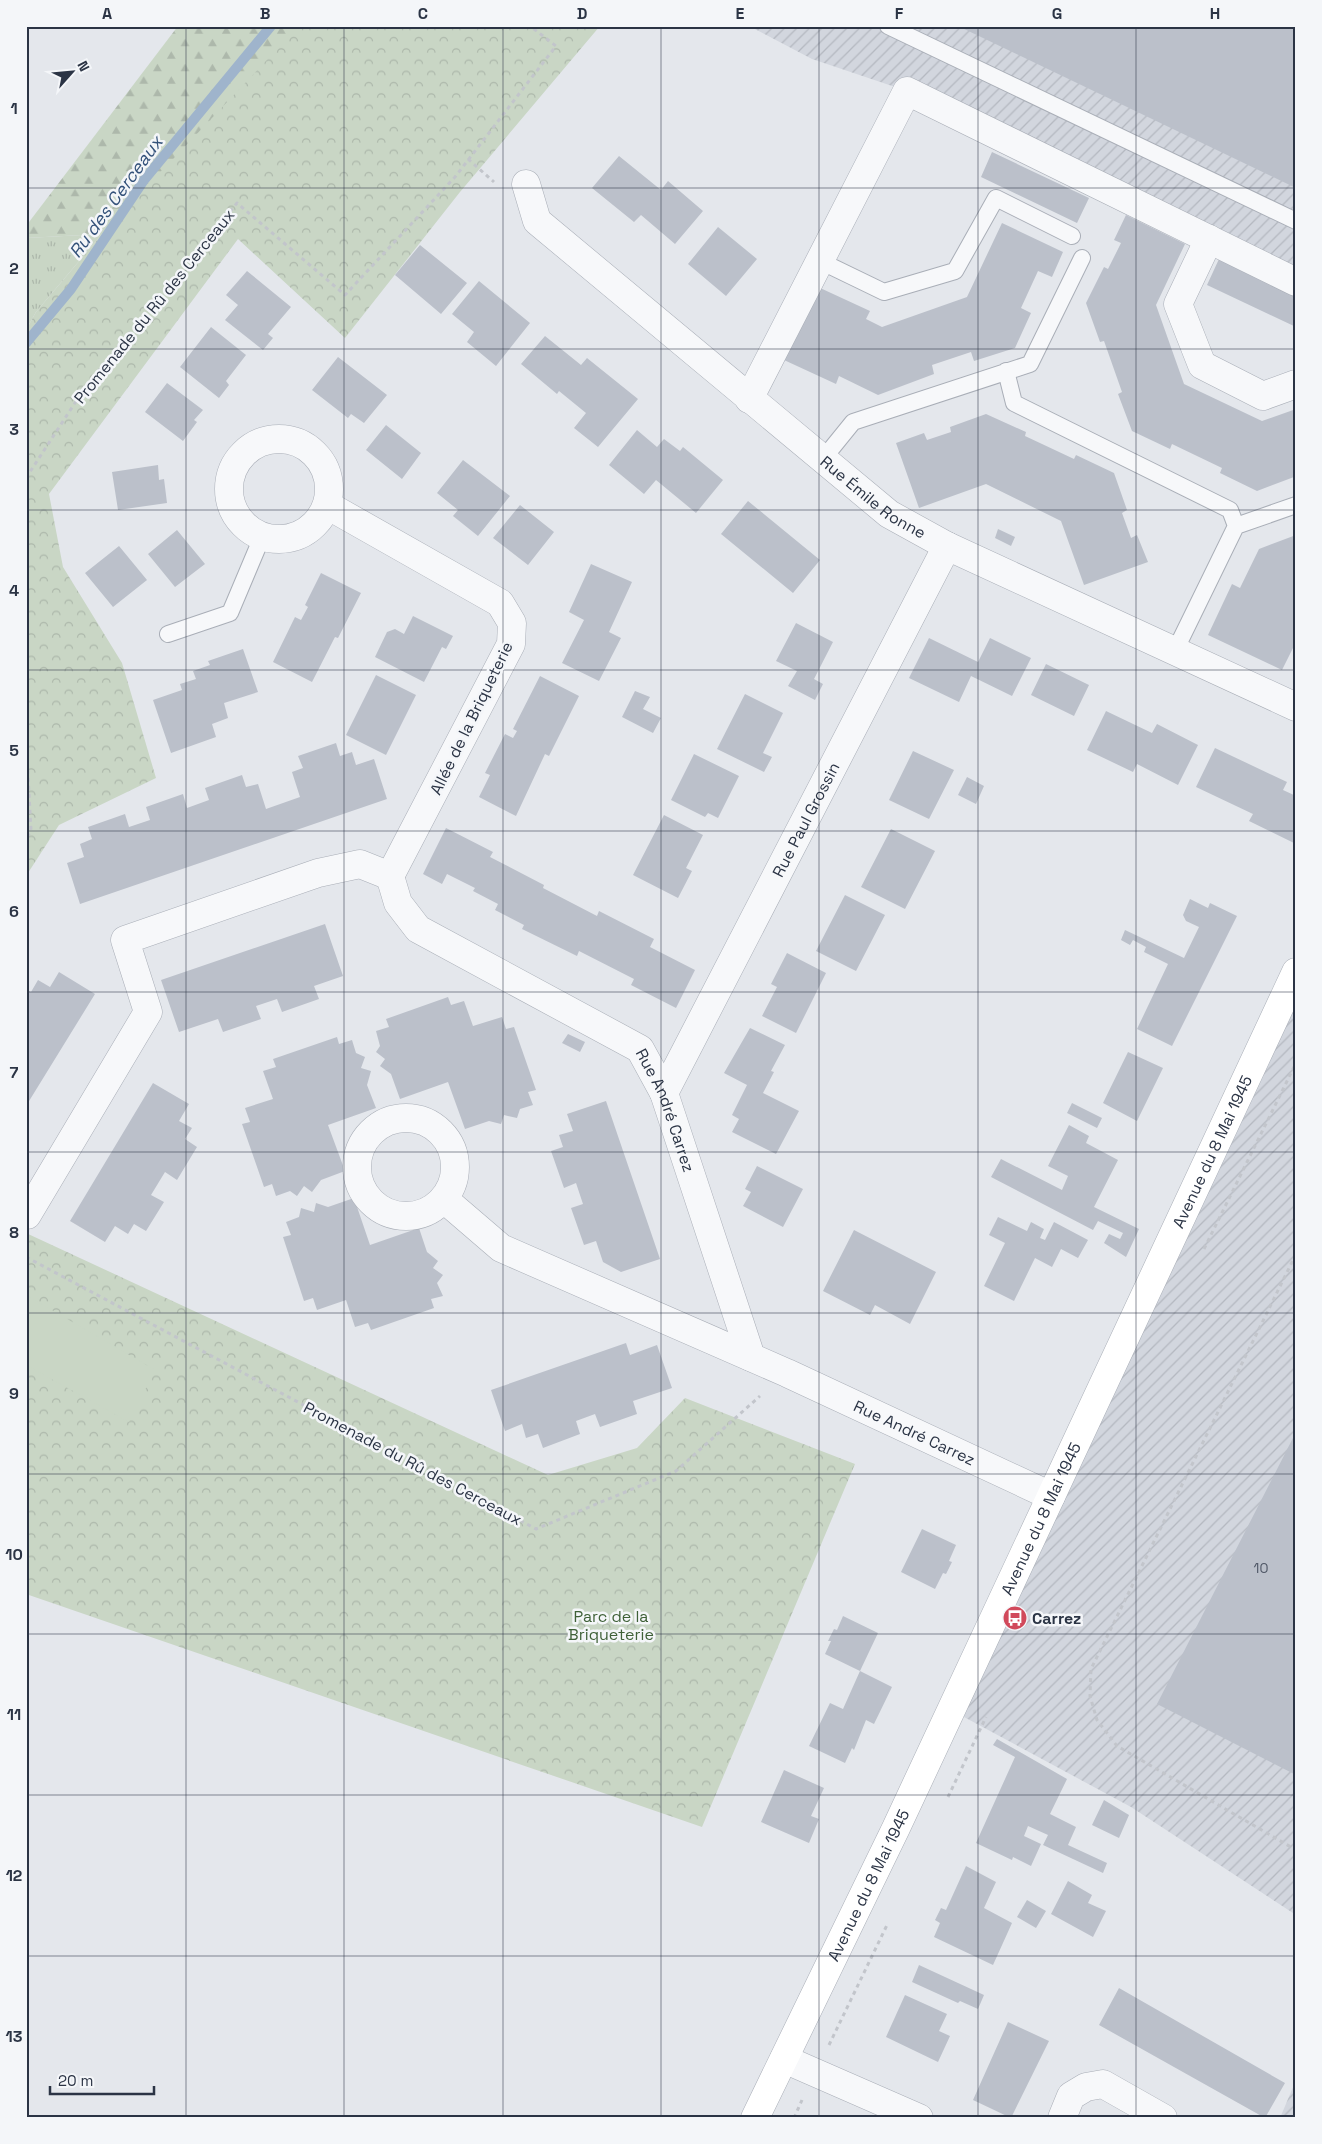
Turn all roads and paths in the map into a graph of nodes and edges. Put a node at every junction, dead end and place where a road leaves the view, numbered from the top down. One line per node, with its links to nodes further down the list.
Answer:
1 (530, 26): 14 (path, Promenade du Rû des Cerceaux)
2 (888, 26): 4 (lane)
3 (526, 184): 12 (street, Rue Émile Ronne)
4 (1296, 221)
5 (1072, 236): 8 (lane)
6 (1209, 239): 8 (street); 9 (street); 11 (street)
7 (1082, 258): 10 (lane)
8 (820, 261): 12 (street)
9 (1296, 282)
10 (1006, 371): 13 (lane); 17 (lane)
11 (1296, 384)
12 (749, 399): 13 (street, Rue Émile Ronne)
13 (823, 459): 19 (street, Rue Émile Ronne)
14 (26, 478)
15 (327, 505): 18 (street); 18 (street); 25 (street, Allée de la Briqueterie)
16 (1296, 505): 17 (lane)
17 (1236, 526): 21 (lane)
18 (262, 537): 20 (lane)
19 (947, 546): 21 (street, Rue Émile Ronne); 27 (street, Rue Paul Grossin)
20 (168, 634)
21 (1175, 652): 22 (street, Rue Émile Ronne)
22 (1296, 707)
23 (26, 738): 24 (path)
24 (26, 838)
25 (390, 876): 27 (street, Rue André Carrez); 29 (street)
26 (1296, 972): 34 (street, Avenue du 8 Mai 1945)
27 (664, 1093): 32 (street, Rue André Carrez)
28 (444, 1199): 32 (street, Rue André Carrez)
29 (27, 1214)
30 (1296, 1254): 35 (path)
31 (26, 1257): 33 (path, Promenade du Rû des Cerceaux)
32 (750, 1357): 33 (street, Rue André Carrez)
33 (787, 1373): 34 (street, Rue André Carrez)
34 (1051, 1496): 36 (street, Avenue du 8 Mai 1945)
35 (1296, 1850)
36 (784, 2059): 37 (street, Avenue du 8 Mai 1945); 38 (street)
37 (756, 2118)
38 (919, 2118)
39 (1062, 2118): 40 (street)
40 (1163, 2118)

